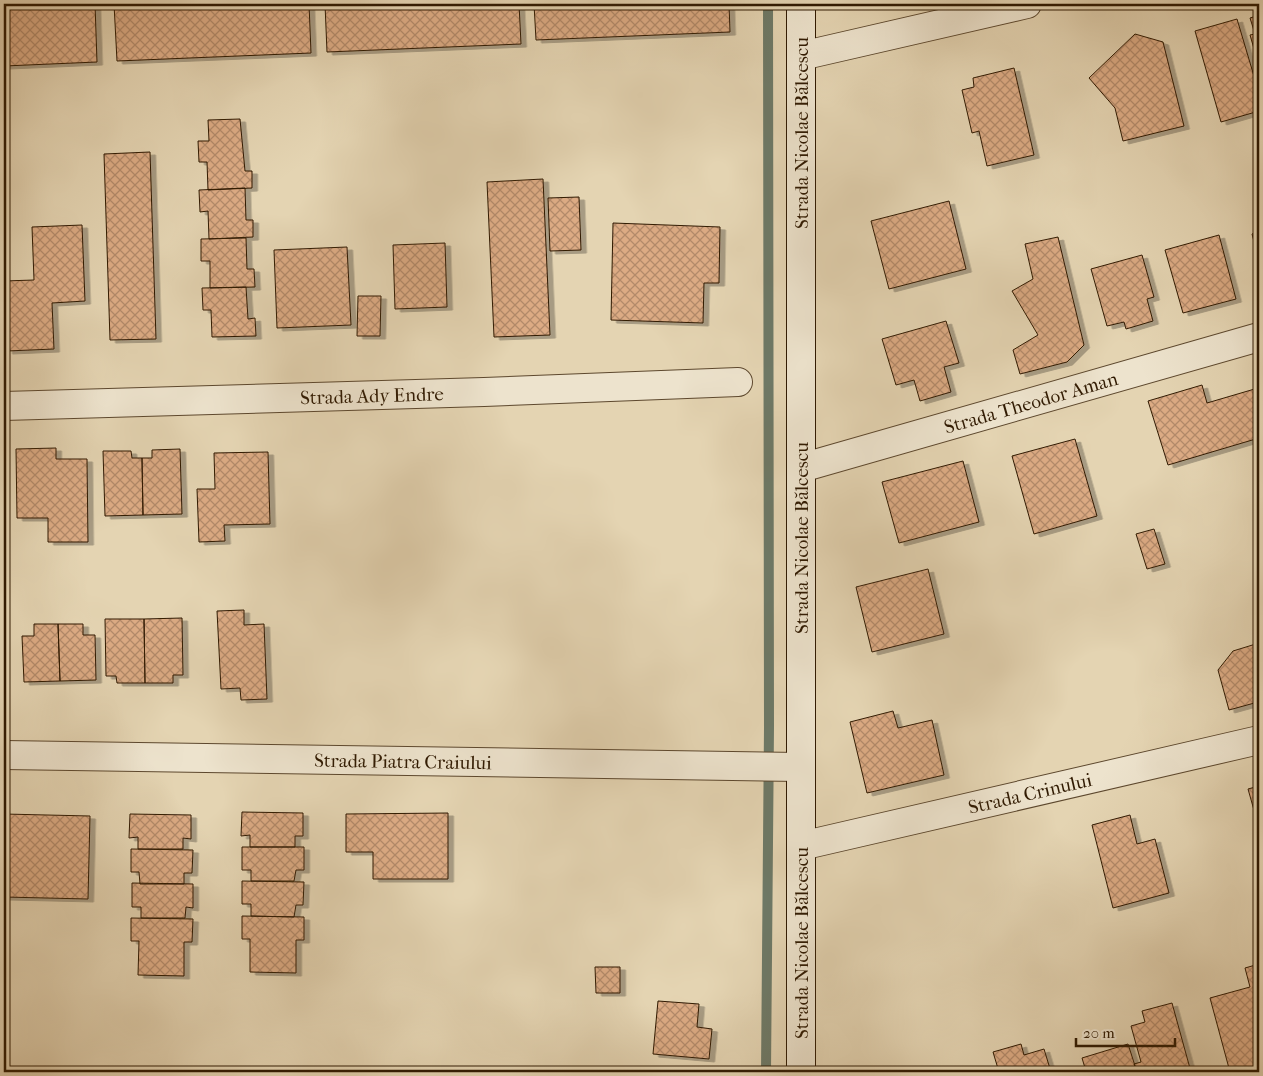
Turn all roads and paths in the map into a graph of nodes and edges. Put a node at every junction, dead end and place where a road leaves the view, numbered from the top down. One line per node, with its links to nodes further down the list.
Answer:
1 (801, 4): 3 (street, Strada Nicolae Bălcescu)
2 (1027, 4): 3 (street)
3 (801, 56): 7 (street, Strada Nicolae Bălcescu)
4 (1259, 337): 7 (street, Strada Theodor Aman)
5 (738, 382): 6 (street, Strada Ady Endre)
6 (4, 406)
7 (801, 468): 10 (street, Strada Nicolae Bălcescu)
8 (1259, 740): 11 (street, Strada Crinului)
9 (4, 755): 10 (street, Strada Piatra Craiului)
10 (792, 767): 11 (street, Strada Nicolae Bălcescu)
11 (801, 846): 12 (street, Strada Nicolae Bălcescu)
12 (801, 1072)

